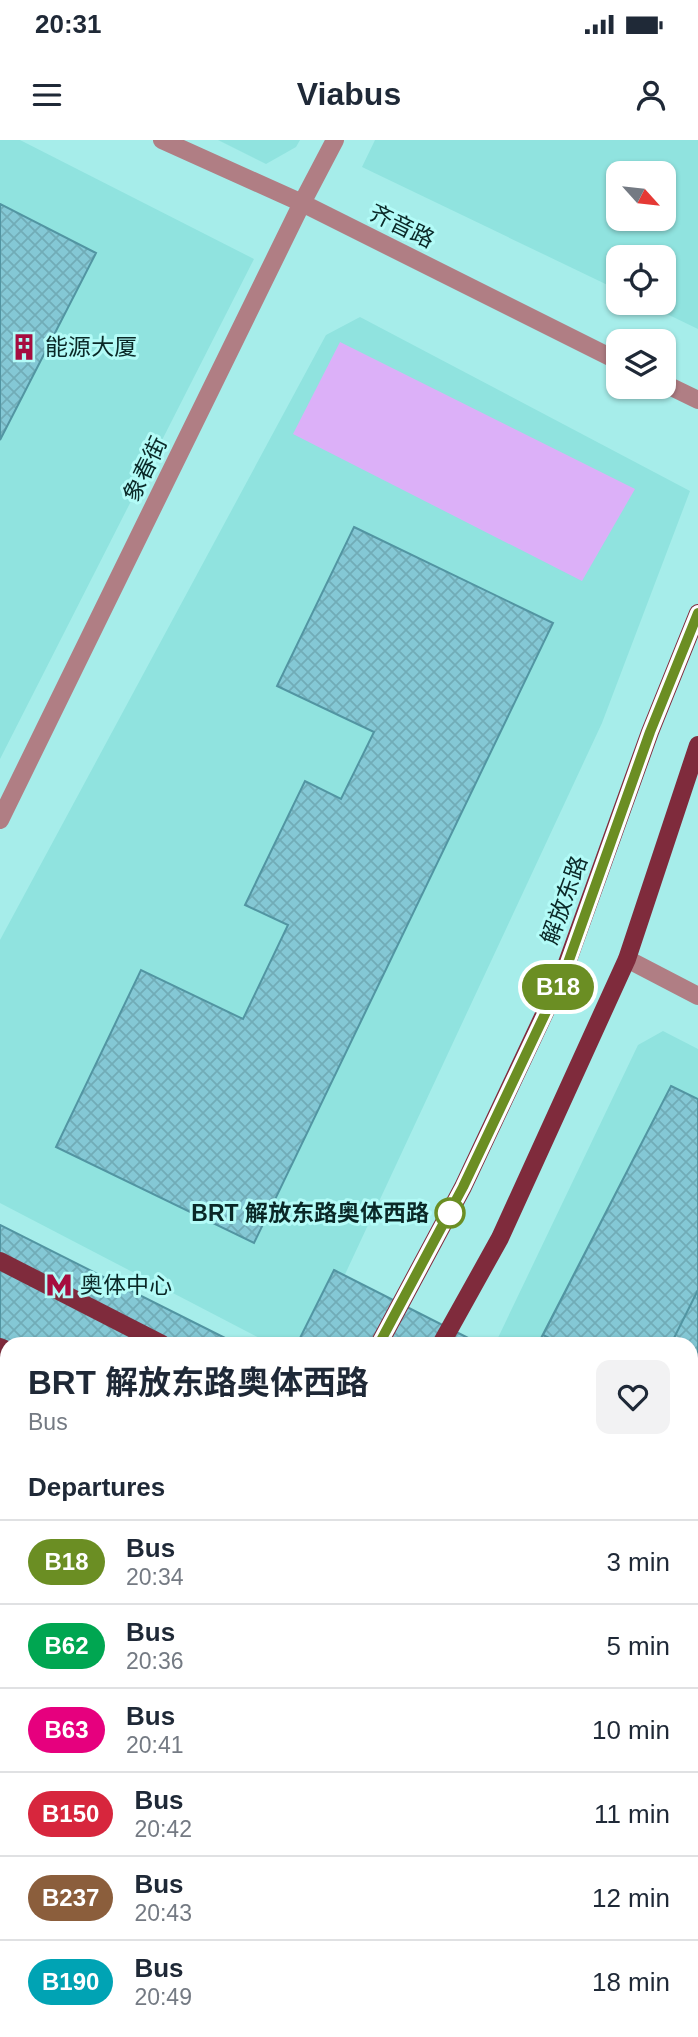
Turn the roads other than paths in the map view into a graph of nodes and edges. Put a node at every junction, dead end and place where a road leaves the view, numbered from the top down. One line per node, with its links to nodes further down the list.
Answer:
1 (162, 140): 3 (street, 齐音路)
2 (335, 140): 3 (street, 象春街)
3 (302, 203): 4 (street, 齐音路); 9 (street, 象春街)
4 (606, 354)
5 (676, 389): 6 (street)
6 (698, 400)
7 (698, 613): 14 (main road, 解放东路)
8 (698, 745): 10 (main road)
9 (0, 820)
10 (627, 959): 11 (street); 15 (main road)
11 (698, 996)
12 (0, 1261): 13 (main road)
13 (148, 1337)
14 (383, 1337)
15 (446, 1337)

